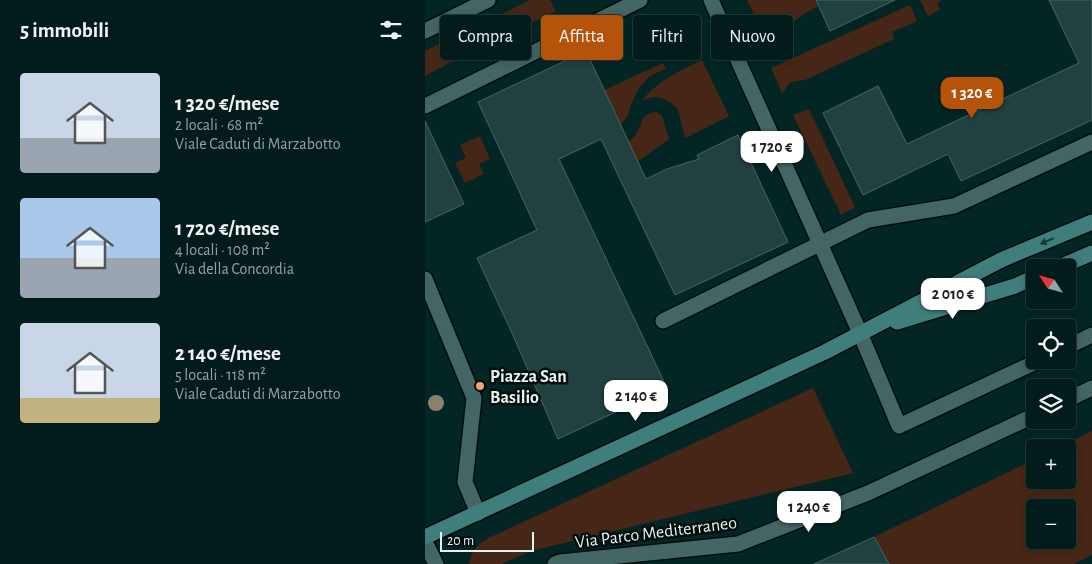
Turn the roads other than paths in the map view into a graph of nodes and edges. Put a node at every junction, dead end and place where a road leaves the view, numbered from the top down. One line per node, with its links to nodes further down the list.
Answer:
1 (489, 0): 4 (street)
2 (640, 0): 5 (street)
3 (711, 0): 8 (street)
4 (425, 31)
5 (425, 106)
6 (1092, 142): 8 (street)
7 (1092, 222): 14 (street, one-way to 14)
8 (820, 245): 13 (street); 14 (street)
9 (1092, 253): 10 (street)
10 (1076, 260)
11 (425, 279): 21 (street)
12 (1026, 281): 14 (street)
13 (663, 321)
14 (860, 334): 17 (street); 21 (street)
15 (1092, 335): 16 (street)
16 (1076, 343)
17 (1026, 366)
18 (1092, 388): 19 (street)
19 (1076, 396)
20 (1026, 419): 25 (street, Via Parco Mediterraneo)
21 (479, 513): 22 (street)
22 (425, 537)
23 (425, 542): 24 (street)
24 (436, 564)
25 (555, 564)

